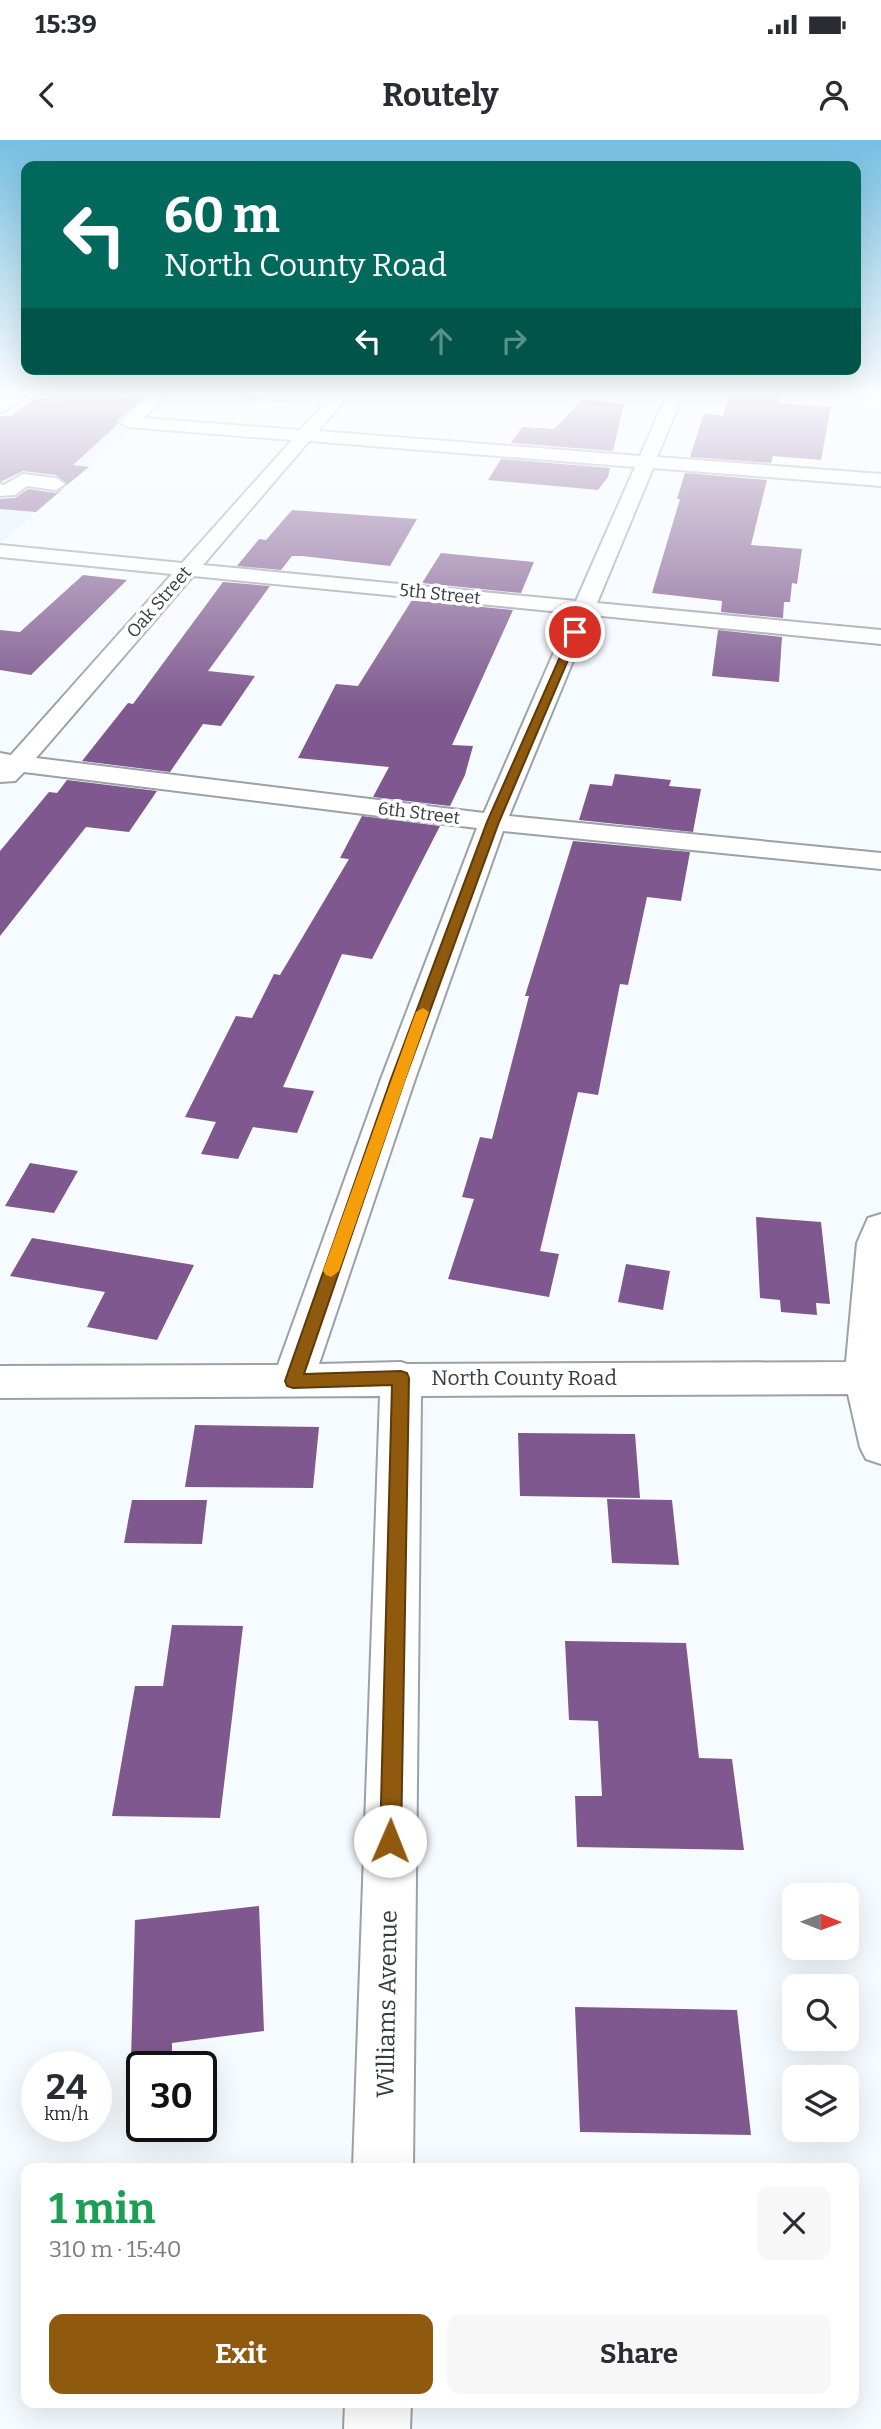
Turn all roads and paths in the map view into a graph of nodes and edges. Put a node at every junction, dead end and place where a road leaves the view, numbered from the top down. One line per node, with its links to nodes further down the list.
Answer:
1 (251, 497): 4 (street, Oak Street)
2 (631, 497): 5 (street)
3 (0, 551): 4 (street, 5th Street)
4 (188, 569): 5 (street, 5th Street); 7 (street, Oak Street)
5 (586, 608): 6 (street, 5th Street); 9 (street)
6 (881, 637)
7 (9, 762): 8 (street, Oak Street); 9 (street, 6th Street)
8 (0, 783)
9 (493, 822): 10 (street, 6th Street); 14 (street)
10 (881, 861)
11 (881, 1227): 13 (street)
12 (401, 1378): 13 (street, North County Road); 14 (street, North County Road); 17 (street, Williams Avenue)
13 (873, 1378): 16 (street)
14 (293, 1381): 15 (street, North County Road)
15 (0, 1382)
16 (881, 1447)
17 (383, 2163)
18 (378, 2408): 19 (street)
19 (377, 2429)

